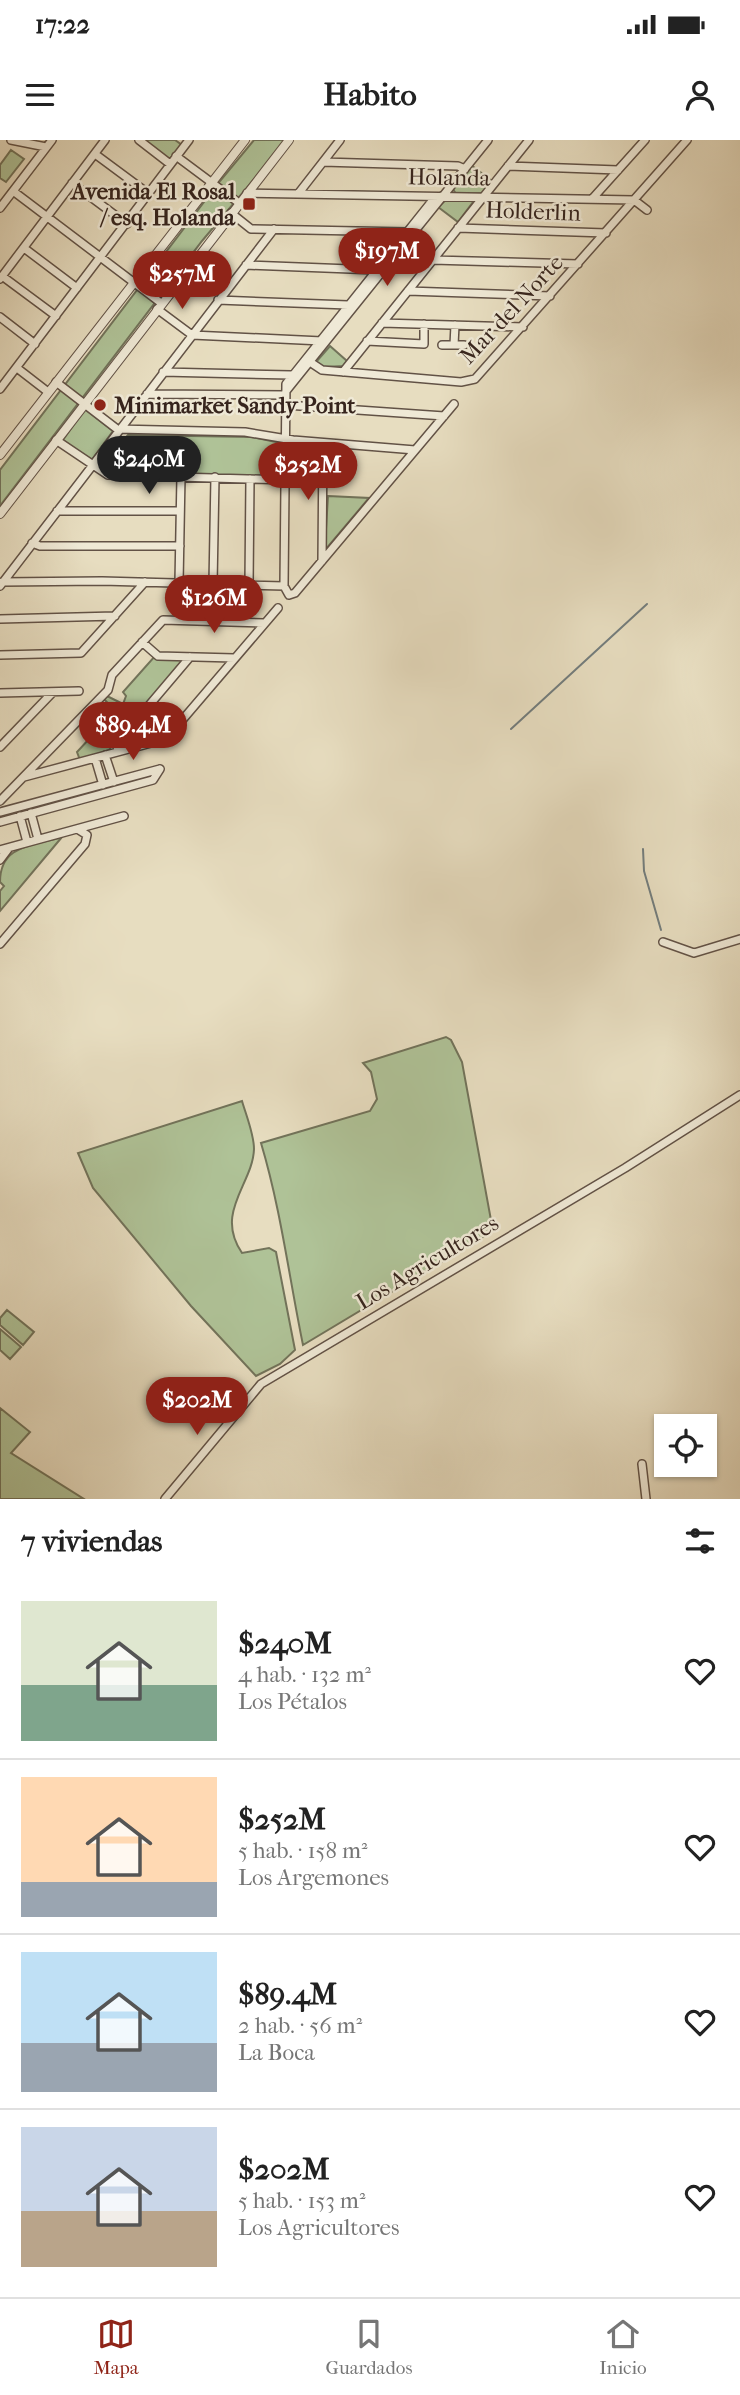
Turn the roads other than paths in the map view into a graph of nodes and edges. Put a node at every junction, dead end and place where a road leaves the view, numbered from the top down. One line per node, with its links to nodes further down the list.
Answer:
1 (11, 140): 13 (street)
2 (52, 140): 13 (street)
3 (105, 140): 14 (street)
4 (139, 140): 17 (street)
5 (245, 140): 21 (street)
6 (289, 140): 24 (street)
7 (340, 140): 16 (street)
8 (488, 140): 19 (street)
9 (529, 140): 18 (street)
10 (645, 140): 20 (street)
11 (687, 140): 30 (street, Mar del Norte)
12 (184, 142): 15 (street)
13 (46, 148): 23 (street)
14 (94, 154): 22 (street); 25 (street)
15 (176, 156): 17 (street); 21 (street)
16 (323, 162): 19 (street); 26 (street)
17 (170, 164): 25 (street)
18 (508, 166): 20 (street); 28 (street)
19 (465, 169): 27 (street)
20 (618, 170): 29 (street)
21 (210, 181): 31 (street); 48 (street)
22 (72, 183): 35 (street); 36 (street)
23 (13, 191): 32 (street); 35 (street)
24 (247, 193): 26 (street, Holanda); 31 (street)
25 (149, 194): 36 (street)
26 (298, 194): 27 (street, Holanda)
27 (442, 196): 28 (street, Holanda); 39 (street)
28 (483, 197): 29 (street, Holanda); 37 (street)
29 (592, 199): 30 (street, Holanda)
30 (634, 200): 33 (street); 40 (street, Mar del Norte)
31 (239, 203): 34 (street)
32 (0, 208)
33 (647, 210)
34 (230, 213): 38 (street); 54 (street)
35 (47, 217): 41 (street); 42 (street)
36 (127, 224): 42 (street)
37 (458, 228): 40 (street, Holderlin); 43 (street)
38 (274, 229): 39 (street); 45 (street)
39 (410, 233): 46 (street); 63 (street)
40 (606, 233): 44 (street, Mar del Norte)
41 (24, 248): 47 (street); 49 (street)
42 (101, 258): 48 (street); 49 (street)
43 (433, 260): 44 (street); 50 (street)
44 (578, 264): 51 (street, Mar del Norte)
45 (246, 265): 46 (street); 52 (street)
46 (376, 270): 53 (street)
47 (1, 278): 55 (street)
48 (132, 281): 54 (street); 74 (street)
49 (77, 288): 55 (street)
50 (408, 291): 51 (street); 57 (street)
51 (550, 296): 60 (street, Mar del Norte)
52 (218, 300): 53 (street); 62 (street)
53 (348, 305): 63 (street)
54 (159, 306): 62 (street); 79 (street)
55 (56, 316): 65 (street)
56 (3, 320): 61 (street); 65 (street)
57 (382, 323): 58 (street); 64 (street)
58 (424, 324): 59 (street); 64 (street)
59 (455, 325): 60 (street); 67 (street)
60 (523, 327): 72 (street, Mar del Norte)
61 (0, 330)
62 (192, 335): 63 (street); 71 (street)
63 (323, 341): 69 (street); 73 (street)
64 (368, 341): 72 (street)
65 (35, 344): 70 (street)
66 (442, 345): 67 (street)
67 (454, 345): 68 (street)
68 (464, 345)
69 (310, 362): 72 (street, Mar del Norte); 77 (street)
70 (17, 368): 75 (street); 76 (street)
71 (163, 372): 73 (street); 78 (street)
72 (343, 372)
73 (291, 375): 77 (street)
74 (56, 382): 76 (street); 79 (street)
75 (0, 389)
76 (48, 392): 88 (street)
77 (285, 393): 78 (street); 81 (street)
78 (147, 394): 83 (street)
79 (83, 404): 83 (street); 85 (street)
80 (454, 404): 82 (street)
81 (286, 405): 82 (street); 84 (street)
82 (444, 416): 87 (street)
83 (120, 429): 84 (street); 89 (street)
84 (287, 439): 86 (street); 93 (street)
85 (56, 440): 89 (street); 96 (street)
86 (323, 443): 87 (street); 99 (street)
87 (415, 450): 99 (street)
88 (0, 455)
89 (92, 465): 90 (street); 94 (street)
90 (181, 476): 91 (street); 95 (street)
91 (215, 477): 92 (street); 103 (street)
92 (250, 479): 93 (street); 104 (street)
93 (286, 480): 105 (street)
94 (57, 511): 95 (street); 97 (street)
95 (180, 511): 98 (street)
96 (0, 514)
97 (32, 543): 98 (street); 102 (street)
98 (180, 546): 101 (street)
99 (321, 562): 105 (street)
100 (145, 582): 101 (street); 102 (street); 107 (street)
101 (179, 583): 103 (street)
102 (1, 584)
103 (214, 584): 104 (street)
104 (248, 585): 105 (street)
105 (285, 586)
106 (278, 608): 109 (street)
107 (115, 616): 108 (street); 111 (street)
108 (0, 619)
109 (264, 623): 110 (street); 113 (street)
110 (142, 642): 112 (street); 121 (street)
111 (0, 655)
112 (190, 656): 113 (street); 118 (street)
113 (234, 658): 118 (street)
114 (79, 691): 115 (street)
115 (54, 692): 116 (street); 117 (street)
116 (1, 694)
117 (0, 747)
118 (117, 752): 119 (street)
119 (105, 755): 120 (street); 122 (street)
120 (95, 758): 121 (street); 123 (street)
121 (24, 777): 125 (street)
122 (114, 782): 123 (street); 124 (street)
123 (103, 785): 124 (street)
124 (63, 800): 126 (street); 127 (street)
125 (0, 801)
126 (0, 812)
127 (31, 813): 128 (street); 132 (street)
128 (20, 816): 130 (street); 133 (street)
129 (124, 816): 131 (street)
130 (0, 822)
131 (79, 830): 132 (street); 137 (street)
132 (38, 839): 133 (street)
133 (27, 842): 134 (street)
134 (9, 848): 135 (street); 136 (street)
135 (0, 850)
136 (0, 860)
137 (4, 935): 140 (street)
138 (740, 939): 139 (street)
139 (663, 942)
140 (0, 944)
141 (740, 1095): 143 (street, Los Agricultores)
142 (642, 1464): 144 (street)
143 (165, 1499)
144 (646, 1499)

